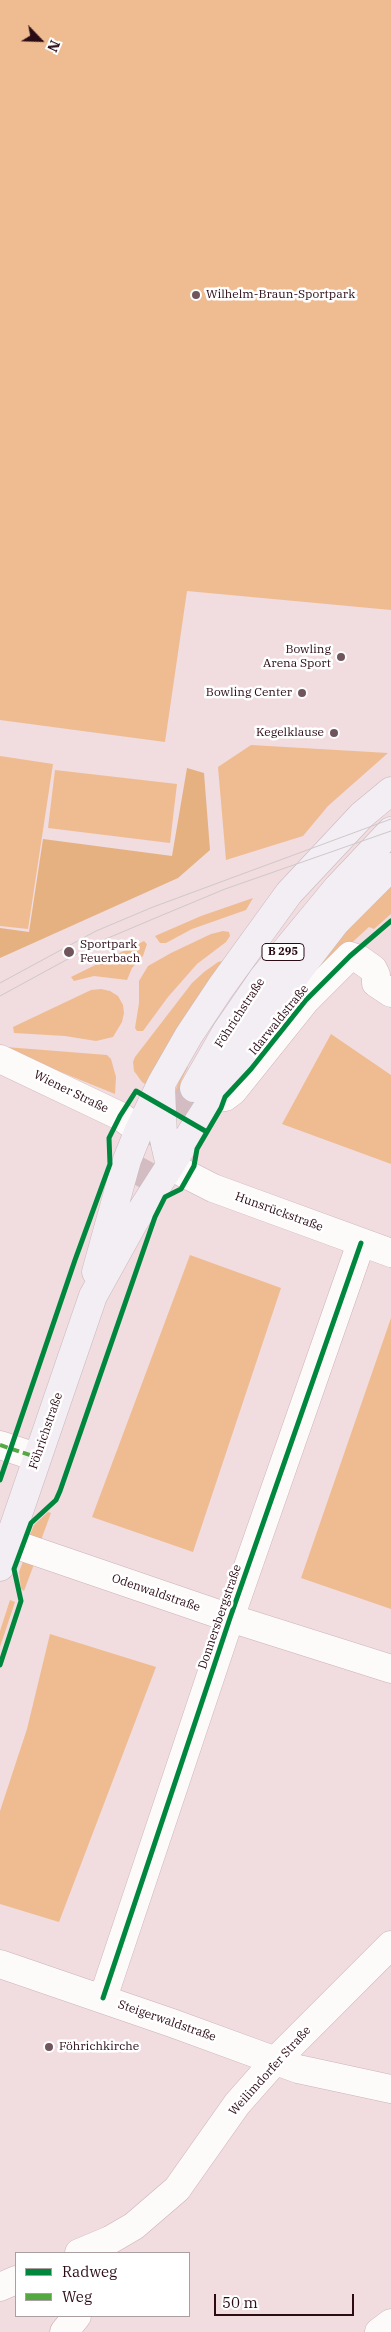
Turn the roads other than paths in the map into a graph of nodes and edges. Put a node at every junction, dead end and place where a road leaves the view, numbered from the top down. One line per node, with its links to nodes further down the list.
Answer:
1 (391, 791): 8 (main road, Föhrichstraße)
2 (391, 831): 6 (main road, Föhrichstraße / B 295)
3 (391, 867): 6 (main road)
4 (391, 993): 6 (street, Idarwaldstraße)
5 (0, 1059): 8 (street, Wiener Straße)
6 (204, 1093): 7 (main road, Föhrichstraße)
7 (196, 1126): 8 (main road); 9 (main road, Föhrichstraße)
8 (151, 1132): 9 (main road); 10 (main road, Föhrichstraße)
9 (161, 1169): 10 (main road); 11 (street, Hunsrückstraße); 13 (main road, Föhrichstraße)
10 (118, 1190): 13 (main road, Föhrichstraße)
11 (361, 1243): 12 (street, Hunsrückstraße); 17 (street, Donnersbergstraße)
12 (391, 1253)
13 (93, 1296): 15 (main road, Föhrichstraße)
14 (0, 1444): 15 (street)
15 (36, 1457): 16 (main road, Föhrichstraße)
16 (4, 1554): 17 (street, Odenwaldstraße)
17 (230, 1618): 18 (street, Odenwaldstraße); 21 (street, Donnersbergstraße)
18 (391, 1669)
19 (391, 1945): 22 (street, Weilimdorfer Straße)
20 (0, 1964): 21 (street, Steigerwaldstraße)
21 (103, 1998): 22 (street, Steigerwaldstraße)
22 (275, 2061): 23 (street, Steigerwaldstraße); 24 (street, Weilimdorfer Straße)
23 (391, 2089)
24 (112, 2247): 25 (street, Weilimdorfer Straße)
25 (84, 2252)
26 (15, 2280): 27 (street)
27 (0, 2287)
28 (76, 2317): 30 (street)
29 (391, 2323): 31 (street)
30 (64, 2332)
31 (379, 2332)

